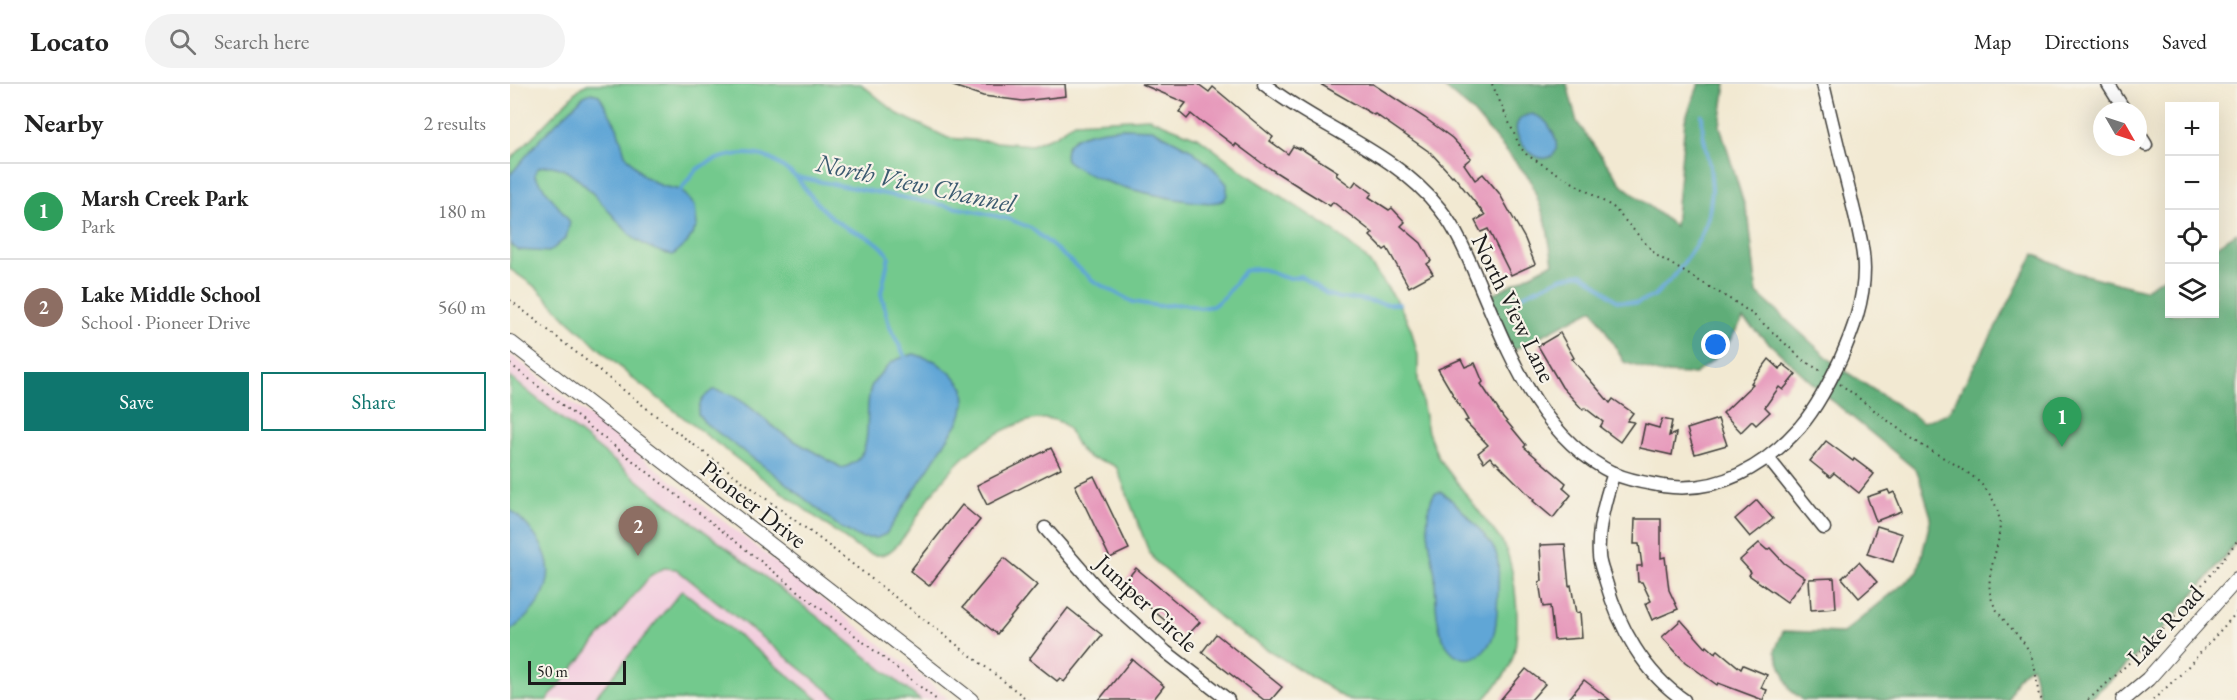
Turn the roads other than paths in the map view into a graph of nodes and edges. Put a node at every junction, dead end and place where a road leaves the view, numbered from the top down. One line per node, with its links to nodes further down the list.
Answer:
1 (1264, 84): 7 (street, North View Lane)
2 (1823, 84): 6 (street, North View Lane)
3 (2108, 84): 4 (street)
4 (2120, 102)
5 (510, 342): 11 (street, Pioneer Drive)
6 (1768, 458): 7 (street, North View Lane); 9 (street)
7 (1614, 473): 13 (street)
8 (1045, 528): 12 (street, Juniper Circle)
9 (1824, 528)
10 (2237, 579): 14 (street, Lake Road)
11 (971, 700)
12 (1228, 700)
13 (1684, 700)
14 (2123, 700)

